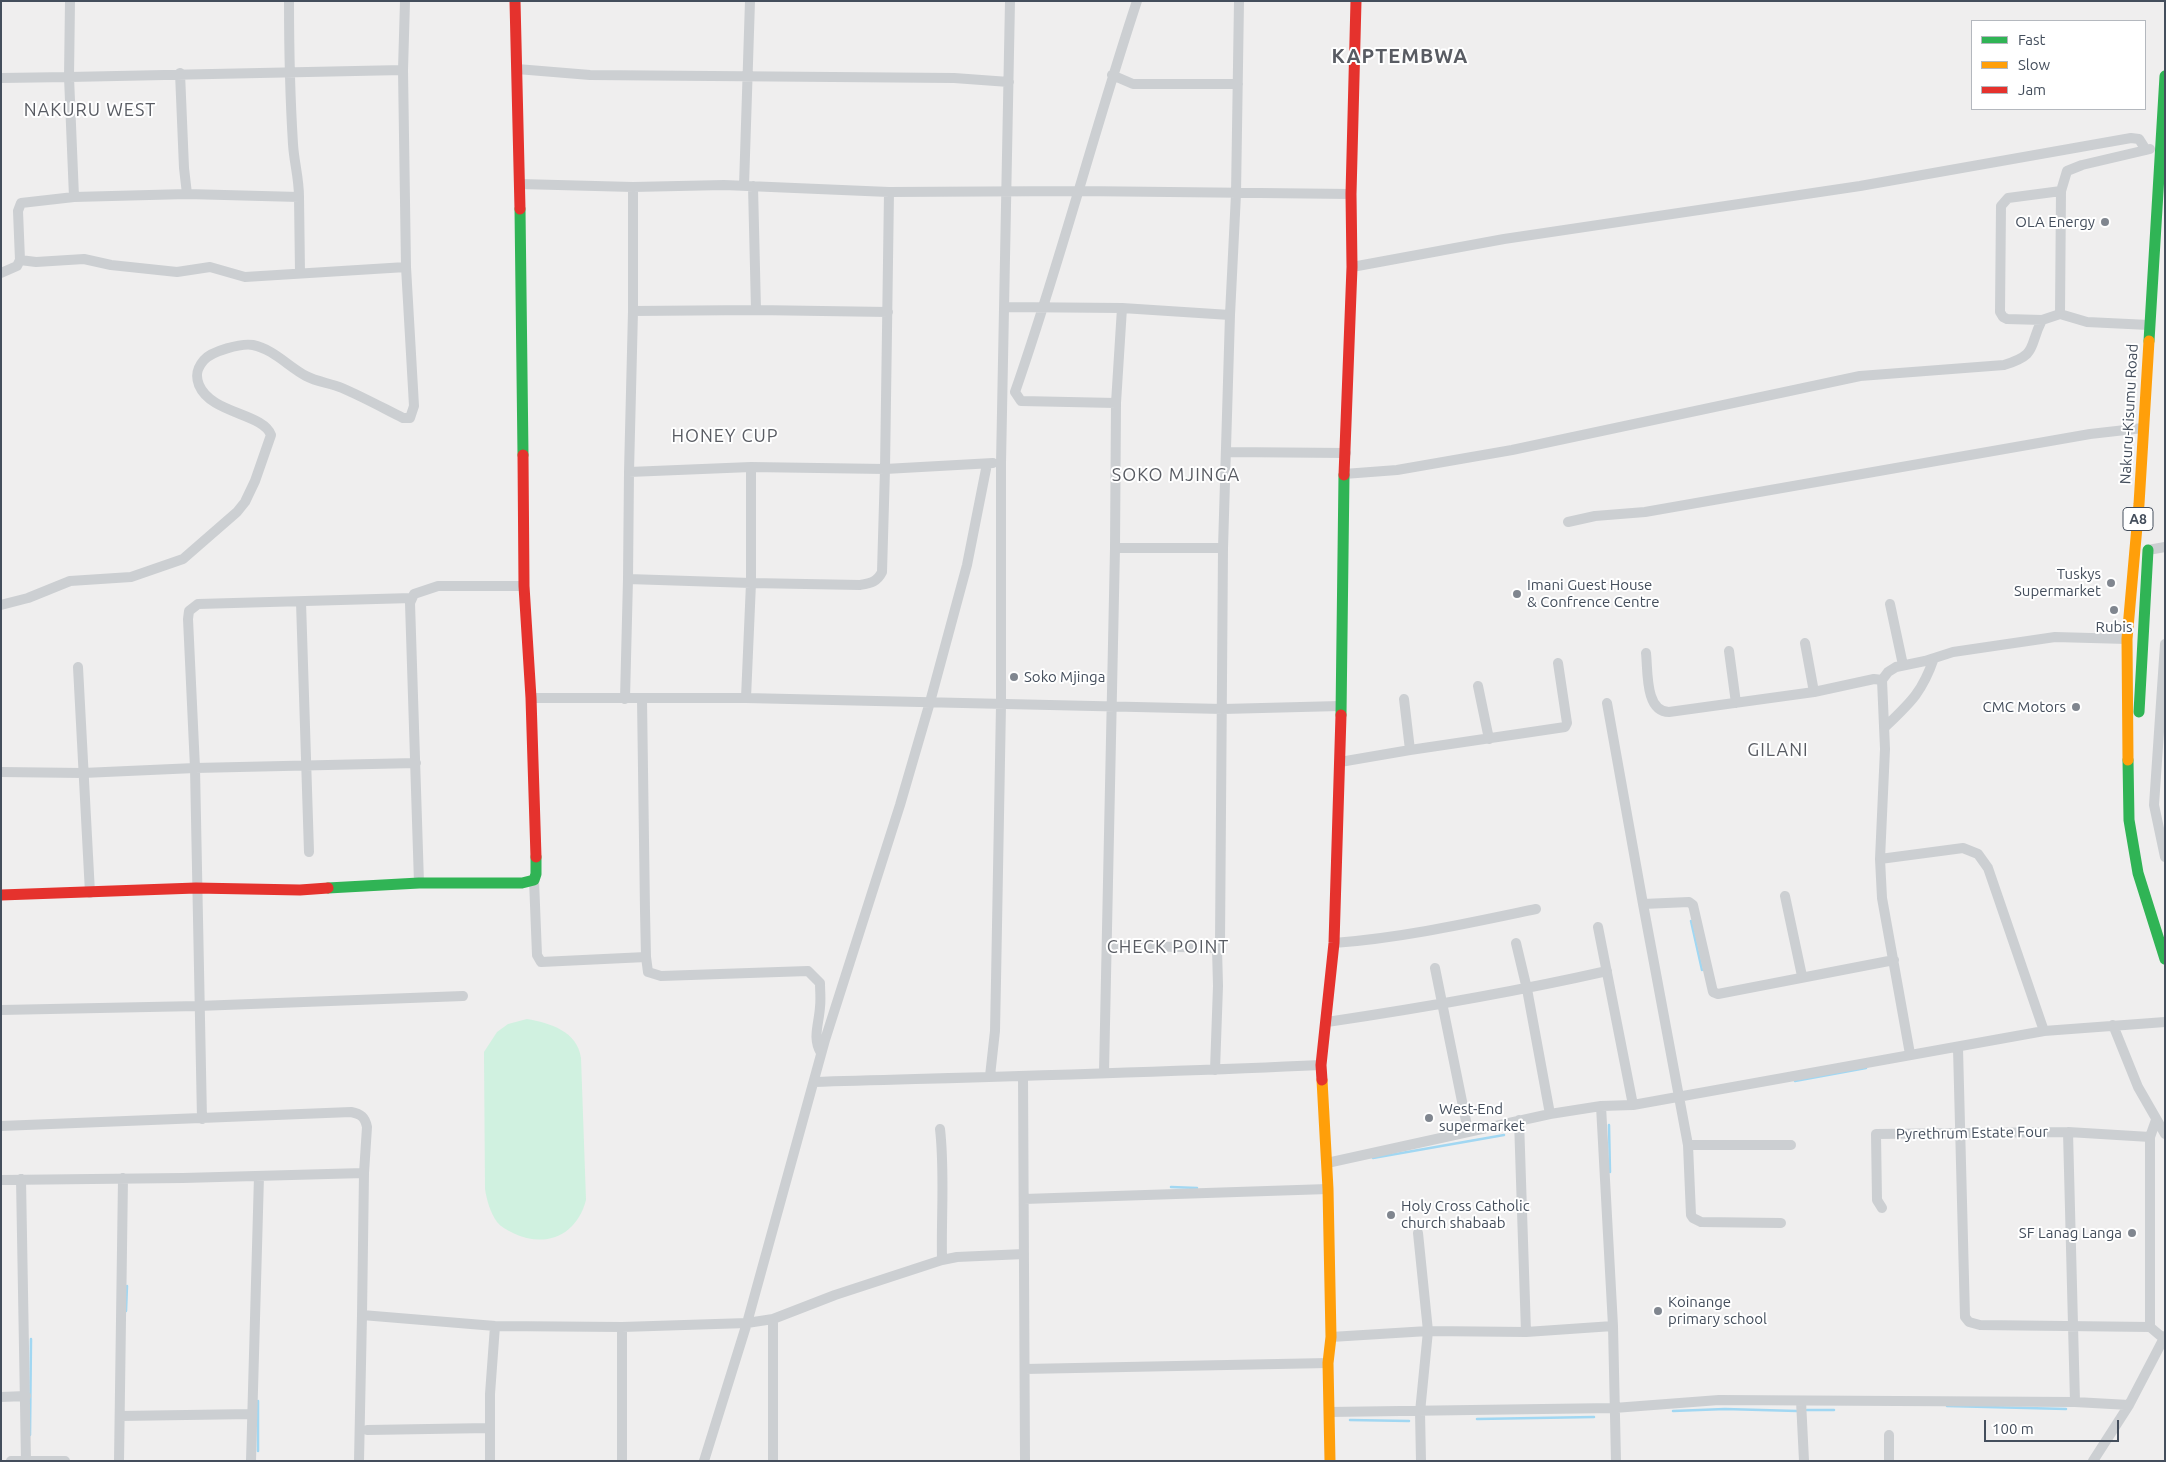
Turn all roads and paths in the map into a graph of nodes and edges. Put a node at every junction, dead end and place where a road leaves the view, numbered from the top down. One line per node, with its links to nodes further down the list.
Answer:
1 (70, 1): 16 (street)
2 (289, 1): 12 (street)
3 (405, 1): 11 (street)
4 (515, 1): 10 (main road)
5 (750, 1): 17 (street)
6 (1010, 1): 19 (street)
7 (1138, 1): 14 (street)
8 (1239, 1): 20 (street)
9 (1356, 1): 32 (main road)
10 (517, 69): 17 (street); 23 (main road)
11 (403, 70): 12 (street); 36 (street)
12 (290, 73): 13 (street); 34 (street)
13 (180, 74): 16 (street); 30 (street)
14 (1112, 75): 20 (street); 27 (street)
15 (2165, 76): 21 (main road, Nakuru-Kisumu Road / A8)
16 (70, 77): 18 (street); 33 (street)
17 (748, 77): 19 (street); 24 (street)
18 (1, 78)
19 (1008, 82): 26 (street)
20 (1238, 84): 31 (street)
21 (2161, 147): 22 (street); 50 (main road, Nakuru-Kisumu Road / A8)
22 (2146, 150): 28 (street); 37 (street)
23 (520, 184): 25 (street); 69 (main road)
24 (748, 186): 25 (street); 29 (street); 44 (street)
25 (633, 187): 45 (street)
26 (1007, 191): 27 (street); 29 (street); 41 (street)
27 (1078, 191): 31 (street); 42 (street)
28 (2061, 191): 47 (street); 49 (street)
29 (889, 192): 46 (street)
30 (187, 194): 33 (street); 34 (street)
31 (1236, 194): 32 (street); 48 (street)
32 (1352, 194): 37 (main road)
33 (74, 197): 35 (street)
34 (299, 197): 40 (street)
35 (20, 260): 39 (street); 40 (street)
36 (406, 267): 40 (street); 73 (street)
37 (1352, 267): 54 (main road)
38 (2165, 271): 61 (main road, Nakuru-Kisumu Road / A8)
39 (1, 273)
40 (300, 274)
41 (1004, 307): 42 (street); 55 (street)
42 (1045, 308): 43 (street); 51 (street)
43 (1122, 308): 48 (street); 51 (street)
44 (756, 310): 45 (street); 46 (street)
45 (633, 311): 59 (street)
46 (888, 312): 58 (street)
47 (2060, 314): 49 (street); 50 (street)
48 (1230, 315): 53 (street)
49 (2042, 320): 60 (street)
50 (2149, 325): 52 (main road, Nakuru-Kisumu Road / A8)
51 (1116, 403): 65 (street)
52 (2144, 428): 62 (street); 74 (main road, Nakuru-Kisumu Road / A8)
53 (1226, 452): 54 (street); 66 (street)
54 (1346, 453): 60 (main road)
55 (1001, 463): 56 (street); 94 (street)
56 (987, 464): 58 (street); 91 (street)
57 (751, 468): 58 (street); 59 (street); 68 (street)
58 (885, 469): 68 (street)
59 (630, 472): 67 (street)
60 (1344, 474): 96 (main road)
61 (2150, 510)
62 (1568, 522)
63 (2148, 545): 64 (street); 119 (main road, A8)
64 (2165, 547)
65 (1115, 548): 66 (street); 95 (street)
66 (1223, 548): 97 (street)
67 (628, 579): 68 (street); 88 (street)
68 (750, 583): 87 (street)
69 (524, 586): 70 (street); 86 (main road)
70 (412, 598): 71 (street); 103 (street)
71 (301, 602): 102 (street); 104 (street)
72 (1890, 604): 81 (street)
73 (1, 605)
74 (2127, 639): 79 (street); 126 (main road, Nakuru-Kisumu Road / A8)
75 (1805, 643): 85 (street)
76 (2165, 644): 107 (street)
77 (1729, 651): 93 (street)
78 (1646, 653): 93 (street)
79 (1934, 658): 81 (street); 98 (street)
80 (1558, 663): 99 (street)
81 (1904, 666): 83 (street)
82 (78, 667): 106 (street)
83 (1882, 680): 85 (street); 98 (street)
84 (1478, 686): 99 (street)
85 (1814, 692): 93 (street)
86 (531, 698): 88 (street); 111 (main road)
87 (746, 698): 89 (street); 91 (street)
88 (625, 699): 89 (street)
89 (642, 699): 125 (street)
90 (1404, 699): 100 (street)
91 (930, 702): 94 (street); 141 (street)
92 (1607, 703): 117 (street)
93 (1736, 703)
94 (1000, 705): 95 (street); 146 (street)
95 (1111, 706): 97 (street); 123 (street)
96 (1340, 706): 97 (street); 101 (main road)
97 (1223, 709): 124 (street)
98 (1884, 728): 110 (street)
99 (1489, 739): 100 (street)
100 (1410, 750): 101 (street)
101 (1340, 762): 121 (main road)
102 (305, 764): 103 (street); 104 (street); 108 (street)
103 (416, 764): 112 (street)
104 (195, 768): 106 (street); 113 (street)
105 (1, 772): 106 (street)
106 (84, 773): 114 (street)
107 (2160, 818): 109 (street)
108 (309, 852)
109 (2165, 857)
110 (1880, 859): 127 (street); 139 (street)
111 (534, 880): 112 (main road); 125 (street)
112 (419, 883): 113 (main road)
113 (196, 888): 114 (main road); 134 (street)
114 (90, 893): 115 (main road)
115 (1, 895)
116 (1785, 896): 130 (street)
117 (1643, 904): 130 (street); 149 (street)
118 (1536, 909): 121 (street)
119 (2165, 922)
120 (1598, 927): 129 (street)
121 (1334, 943): 136 (main road)
122 (1516, 943): 131 (street)
123 (1108, 945): 124 (street); 145 (street)
124 (1217, 948): 144 (street)
125 (646, 957): 141 (street)
126 (2165, 959)
127 (1894, 960): 130 (street); 142 (street)
128 (1435, 968): 133 (street)
129 (1607, 971): 131 (street); 150 (street)
130 (1802, 976)
131 (1527, 989): 133 (street); 152 (street)
132 (463, 996): 134 (street)
133 (1442, 1005): 136 (street); 158 (street)
134 (198, 1006): 135 (street); 153 (street)
135 (1, 1010)
136 (1327, 1022): 143 (main road)
137 (2165, 1022): 138 (street)
138 (2113, 1024): 139 (street); 155 (street)
139 (2044, 1031): 140 (street)
140 (1958, 1048): 142 (street); 160 (street)
141 (821, 1053): 148 (street)
142 (1910, 1054): 149 (street)
143 (1321, 1065): 144 (street); 165 (main road)
144 (1215, 1070): 145 (street)
145 (1104, 1072): 147 (street)
146 (990, 1076): 147 (street); 148 (street)
147 (1023, 1076): 172 (street)
148 (814, 1082): 180 (street)
149 (1680, 1095): 150 (street); 163 (street)
150 (1633, 1105): 151 (street)
151 (1600, 1106): 152 (street); 182 (street)
152 (1550, 1114): 154 (street)
153 (202, 1119): 156 (street); 166 (street)
154 (1520, 1120): 158 (street); 187 (street)
155 (2156, 1120): 161 (street); 162 (street)
156 (1, 1126)
157 (940, 1129): 177 (street)
158 (1468, 1131): 165 (street)
159 (2068, 1132): 160 (street, Pyrethrum Estate Four); 162 (street, Pyrethrum Estate Four); 183 (street, Pyrethrum Estate Four)
160 (1960, 1134): 173 (street, Pyrethrum Estate Four); 183 (street)
161 (2165, 1134)
162 (2150, 1137): 184 (street)
163 (1688, 1145): 164 (street); 174 (street)
164 (1791, 1145)
165 (1327, 1163): 171 (main road)
166 (364, 1173): 167 (street); 178 (street)
167 (259, 1176): 168 (street); 200 (street)
168 (123, 1178): 169 (street); 201 (street)
169 (21, 1179): 170 (street); 192 (street)
170 (1, 1180)
171 (1328, 1189): 172 (street); 188 (main road)
172 (1024, 1199): 176 (street)
173 (1882, 1208)
174 (1781, 1223)
175 (1418, 1233): 186 (street)
176 (1024, 1254): 177 (street); 191 (street)
177 (942, 1260): 179 (street)
178 (362, 1315): 181 (street); 210 (street)
179 (773, 1319): 180 (street); 214 (street)
180 (747, 1323): 185 (street); 213 (street)
181 (495, 1326): 185 (street); 202 (street)
182 (1613, 1326): 187 (street); 197 (street)
183 (2073, 1326): 184 (street); 195 (street, Pyrethrum Estate Four)
184 (2150, 1326): 189 (street)
185 (622, 1327): 212 (street)
186 (1428, 1331): 187 (street); 188 (street); 199 (street)
187 (1526, 1332)
188 (1331, 1337): 190 (main road)
189 (2164, 1337): 196 (street)
190 (1328, 1362): 191 (street); 198 (main road)
191 (1025, 1369): 215 (street)
192 (26, 1396): 193 (street); 205 (street)
193 (1, 1397)
194 (1801, 1401): 195 (street); 197 (street); 219 (street)
195 (2075, 1402): 196 (street)
196 (2129, 1405): 221 (street)
197 (1614, 1408): 199 (street); 218 (street)
198 (1329, 1412): 199 (street); 216 (main road)
199 (1420, 1412): 217 (street)
200 (252, 1414): 201 (street); 209 (street)
201 (120, 1416): 208 (street)
202 (490, 1428): 203 (street); 211 (street)
203 (367, 1430)
204 (1889, 1435): 220 (street)
205 (26, 1460): 206 (street); 207 (street)
206 (11, 1461)
207 (65, 1461)
208 (119, 1461)
209 (251, 1461)
210 (359, 1461)
211 (490, 1461)
212 (622, 1461)
213 (704, 1461)
214 (773, 1461)
215 (1025, 1461)
216 (1330, 1461)
217 (1421, 1461)
218 (1616, 1461)
219 (1804, 1461)
220 (1889, 1461)
221 (2093, 1461)

